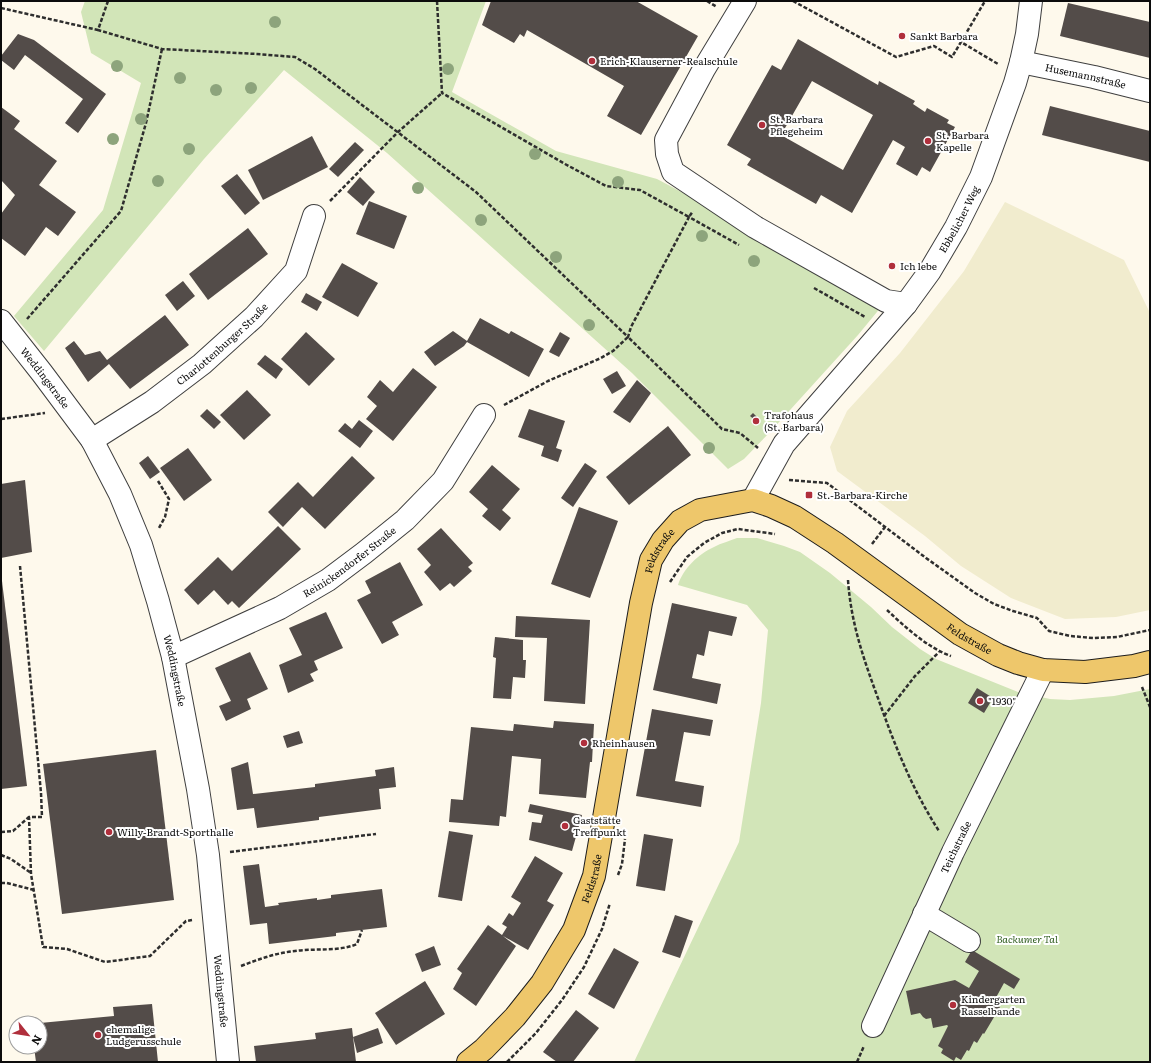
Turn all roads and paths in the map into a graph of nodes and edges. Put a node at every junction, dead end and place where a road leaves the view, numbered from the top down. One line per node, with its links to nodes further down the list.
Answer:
1 (108, 1): 8 (path)
2 (437, 1): 13 (path)
3 (745, 1): 15 (street)
4 (793, 1): 9 (path)
5 (985, 1): 9 (path)
6 (1031, 1): 11 (street, Ebbelicher Weg)
7 (1, 8): 8 (path)
8 (98, 30): 10 (path)
9 (961, 42): 11 (path)
10 (162, 49): 14 (path); 21 (path)
11 (1019, 69): 12 (street, Husemannstraße); 20 (street, Ebbelicher Weg)
12 (1150, 91)
13 (442, 93): 14 (path); 17 (path)
14 (398, 132): 16 (path); 23 (path)
15 (706, 195): 17 (path); 20 (street)
16 (314, 216): 27 (street, Charlottenburger Straße)
17 (689, 216): 18 (path); 23 (path)
18 (743, 247)
19 (810, 286): 22 (path)
20 (906, 304): 22 (street, Ebbelicher Weg)
21 (7, 329): 24 (street, Weddingstraße)
22 (885, 329): 28 (street, Ebbelicher Weg)
23 (628, 337): 25 (path); 28 (path)
24 (69, 409): 26 (path); 27 (street, Weddingstraße)
25 (484, 415): 40 (street, Reinickendorfer Straße)
26 (1, 419)
27 (92, 440): 32 (street, Weddingstraße)
28 (779, 471): 30 (street, Ebbelicher Weg); 37 (path)
29 (158, 481): 32 (path)
30 (753, 500): 42 (main road, Feldstraße); 63 (main road, Feldstraße)
31 (777, 534): 35 (path)
32 (141, 545): 40 (street, Weddingstraße)
33 (20, 566): 44 (path)
34 (852, 580): 43 (path)
35 (667, 588)
36 (884, 608): 38 (path)
37 (1150, 630)
38 (939, 652): 39 (path); 43 (path)
39 (953, 656)
40 (173, 657): 50 (street, Weddingstraße)
41 (1150, 662): 42 (main road, Feldstraße)
42 (1043, 670): 48 (street, Teichstraße)
43 (884, 716): 48 (path)
44 (29, 817): 45 (path); 51 (path)
45 (1, 832)
46 (376, 834): 50 (path)
47 (625, 837): 52 (path)
48 (952, 852): 56 (street, Teichstraße)
49 (1, 855): 51 (path)
50 (208, 855): 57 (street, Weddingstraße)
51 (31, 874): 54 (path)
52 (617, 878)
53 (1, 883): 54 (path)
54 (34, 890): 57 (path)
55 (611, 900): 64 (path)
56 (924, 914): 59 (street); 61 (street, Teichstraße)
57 (214, 920): 60 (street, Weddingstraße)
58 (362, 930): 60 (path)
59 (969, 941)
60 (219, 975): 62 (street, Weddingstraße)
61 (873, 1026)
62 (228, 1062)
63 (468, 1062)
64 (507, 1062)

